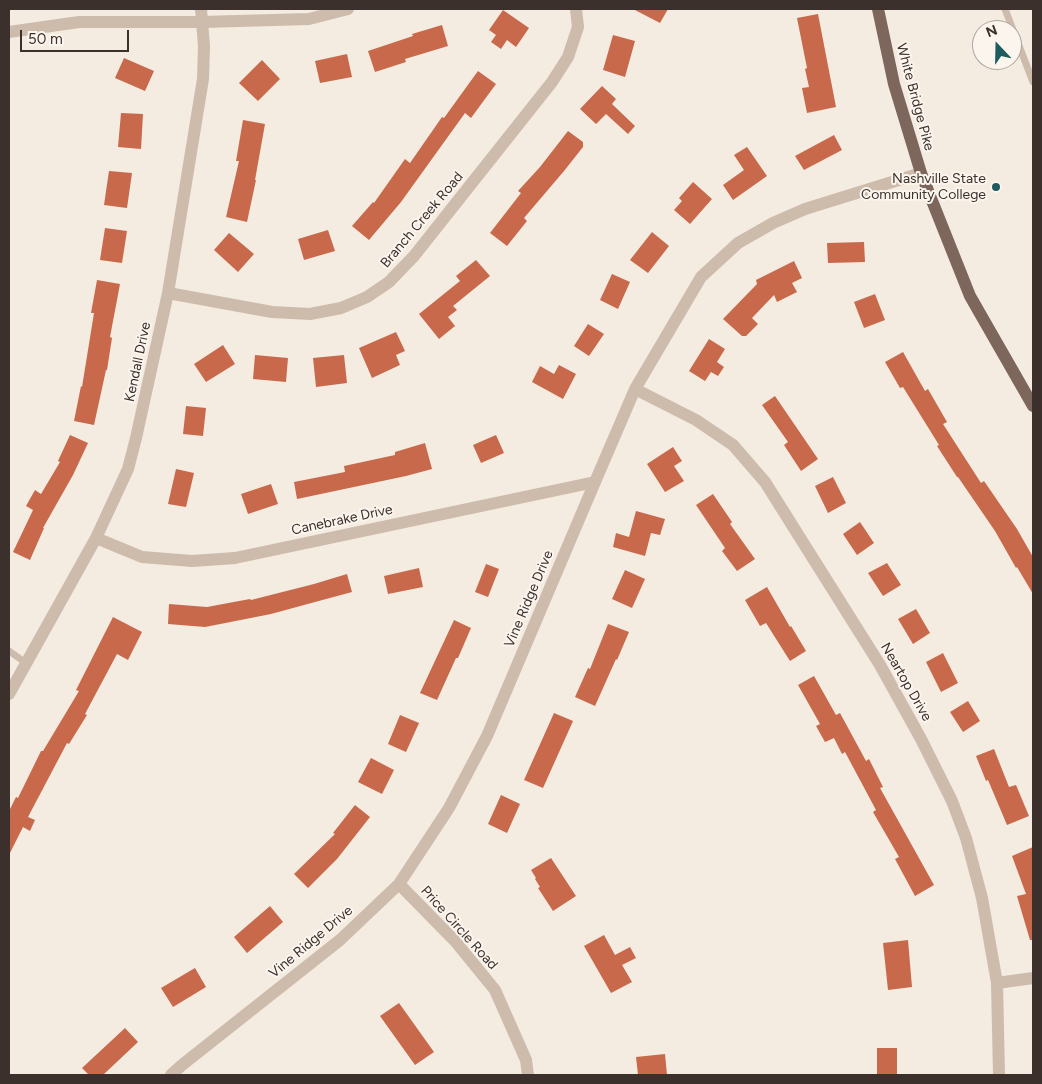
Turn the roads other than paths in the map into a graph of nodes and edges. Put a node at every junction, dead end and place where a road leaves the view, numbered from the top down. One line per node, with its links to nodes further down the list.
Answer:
1 (201, 9): 6 (street, Kendall Drive)
2 (348, 9): 6 (street)
3 (576, 9): 10 (street, Branch Creek Road)
4 (878, 9): 9 (main road, White Bridge Pike)
5 (1005, 9): 8 (lane)
6 (202, 22): 7 (street); 10 (street, Kendall Drive)
7 (9, 32)
8 (1033, 82)
9 (921, 173): 11 (street, Vine Ridge Drive); 12 (main road, White Bridge Pike)
10 (168, 293): 14 (street, Kendall Drive)
11 (635, 389): 13 (street, Vine Ridge Drive); 20 (street, Neartop Drive)
12 (1033, 406)
13 (595, 482): 14 (street, Canebrake Drive); 18 (street, Vine Ridge Drive)
14 (96, 538): 16 (street, Kendall Drive)
15 (9, 651): 16 (lane)
16 (26, 663): 17 (street, Kendall Drive)
17 (9, 694)
18 (399, 884): 21 (street, Vine Ridge Drive); 22 (street, Price Circle Road)
19 (1033, 978): 20 (street)
20 (997, 983): 23 (street, Neartop Drive)
21 (172, 1075)
22 (528, 1075)
23 (999, 1075)

